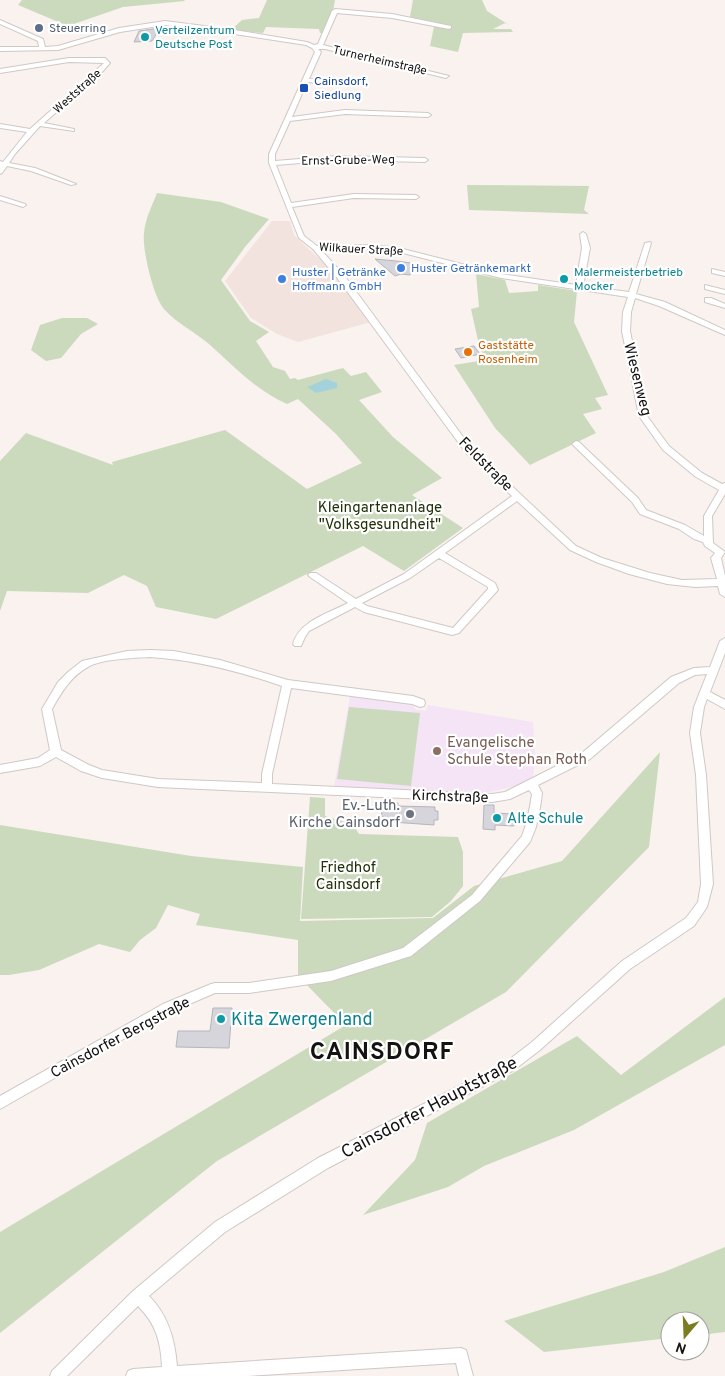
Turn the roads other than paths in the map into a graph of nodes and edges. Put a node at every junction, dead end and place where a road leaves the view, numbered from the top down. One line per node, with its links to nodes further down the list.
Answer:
1 (0, 22): 5 (street)
2 (449, 27): 3 (street)
3 (314, 47): 6 (street); 9 (street, Turnerheimstraße); 10 (street)
4 (0, 49): 5 (street)
5 (42, 49): 6 (street)
6 (71, 50): 7 (street)
7 (69, 60): 8 (street); 14 (street, Weststraße)
8 (0, 71)
9 (446, 76)
10 (305, 80): 11 (street); 13 (street)
11 (345, 83)
12 (428, 115): 13 (street)
13 (288, 119): 20 (street)
14 (39, 124): 16 (street, Weststraße); 17 (street, Weststraße)
15 (0, 126): 17 (street)
16 (72, 130)
17 (31, 131): 19 (street, Weststraße)
18 (424, 160): 20 (street, Ernst-Grube-Weg)
19 (3, 163): 21 (street, Weststraße); 22 (street)
20 (272, 163): 26 (street, Wilkauer Straße)
21 (0, 172)
22 (73, 184)
23 (416, 197): 26 (street)
24 (0, 198): 25 (street)
25 (23, 205)
26 (290, 205): 29 (street, Wilkauer Straße)
27 (583, 234): 33 (street)
28 (648, 243): 35 (street, Wiesenweg)
29 (315, 248): 33 (street, Wilkauer Straße); 41 (street, Feldstraße)
30 (715, 271): 31 (street)
31 (725, 274)
32 (708, 287): 34 (street)
33 (579, 288): 35 (street, Wilkauer Straße)
34 (725, 292)
35 (632, 295): 38 (street, Wilkauer Straße); 40 (street, Wiesenweg)
36 (708, 300): 37 (street)
37 (725, 306)
38 (725, 333)
39 (576, 444): 42 (street)
40 (725, 487): 42 (street)
41 (518, 496): 44 (street); 46 (street, Feldstraße)
42 (708, 540): 43 (street)
43 (722, 551): 46 (street)
44 (438, 553): 48 (street); 48 (street)
45 (313, 575): 48 (street)
46 (722, 582): 47 (street)
47 (725, 594)
48 (354, 603): 50 (street)
49 (725, 641): 51 (street, Cainsdorfer Hauptstraße)
50 (298, 644)
51 (714, 672): 53 (street, Cainsdorfer Hauptstraße); 58 (street, Kirchstraße)
52 (287, 684): 54 (street); 56 (street); 59 (street)
53 (706, 694): 55 (street); 61 (street, Cainsdorfer Hauptstraße)
54 (420, 703)
55 (725, 705)
56 (56, 752): 57 (street); 59 (street, Kirchstraße)
57 (0, 769)
58 (531, 784): 59 (street, Kirchstraße); 60 (street, Cainsdorfer Bergstraße)
59 (267, 787)
60 (0, 1103)
61 (138, 1296): 62 (street); 63 (street, Cainsdorfer Hauptstraße)
62 (170, 1373): 64 (street); 65 (street)
63 (57, 1376)
64 (133, 1376)
65 (466, 1376)

